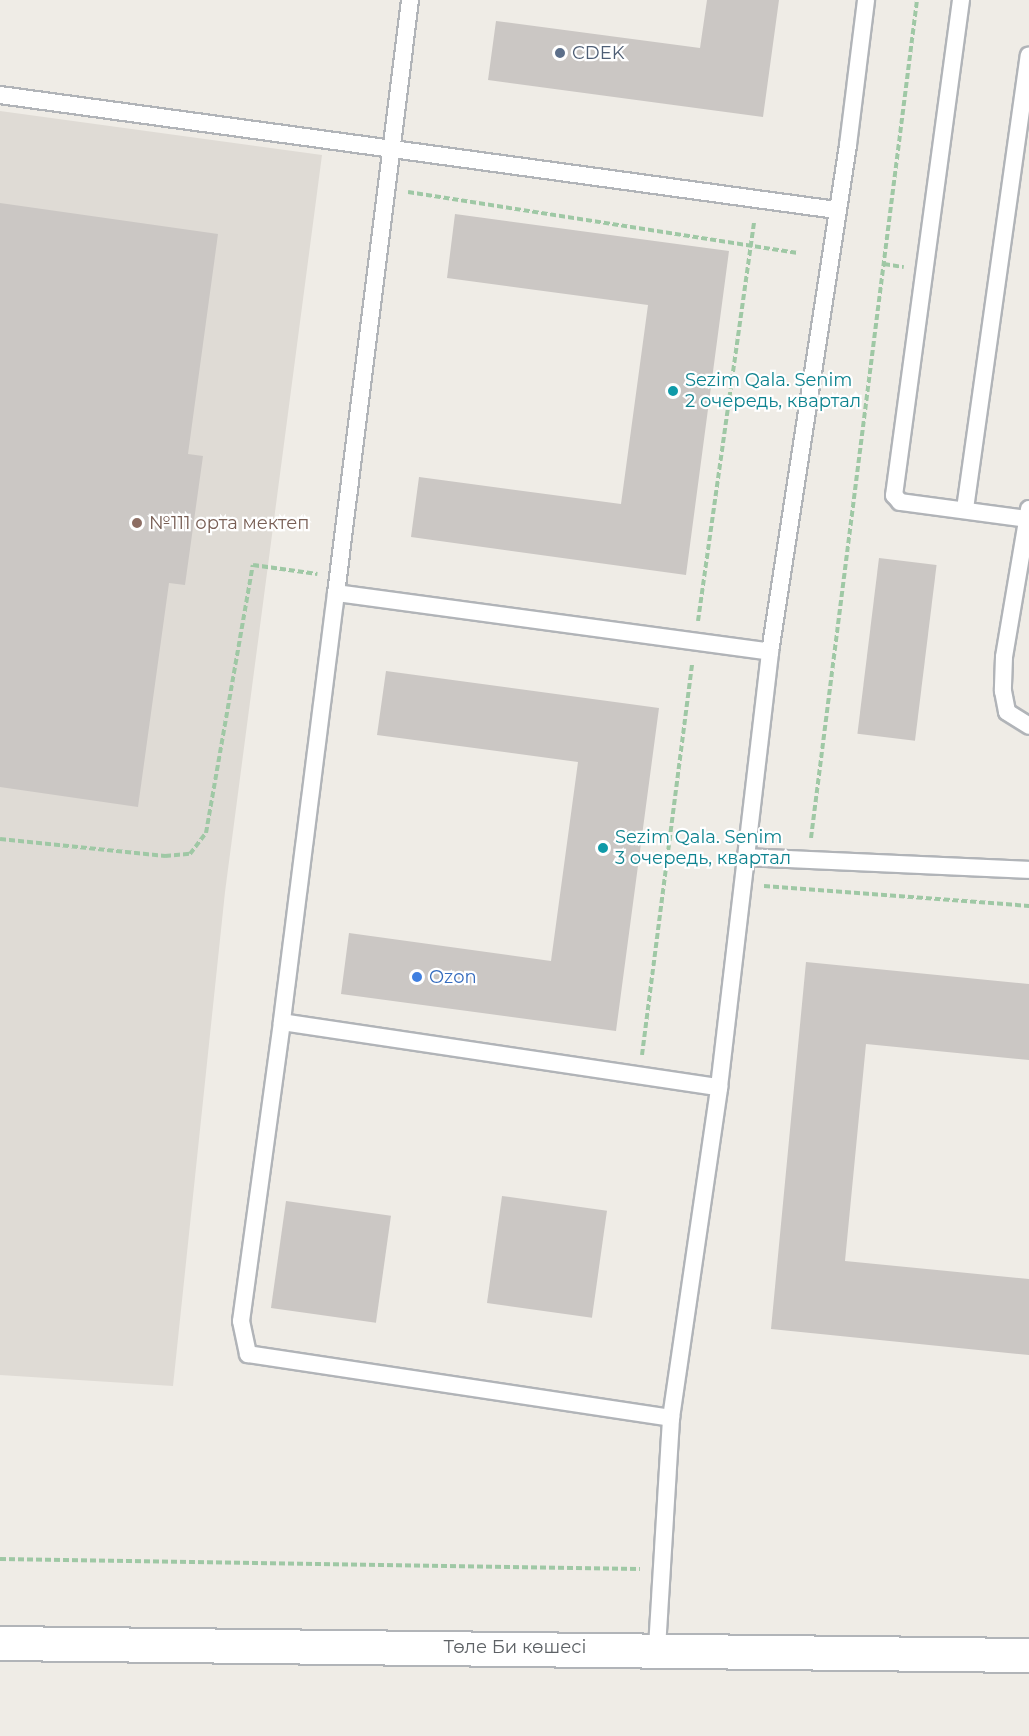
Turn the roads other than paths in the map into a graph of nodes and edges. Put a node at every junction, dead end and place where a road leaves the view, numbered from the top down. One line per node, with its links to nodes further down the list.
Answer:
1 (410, 0): 6 (lane)
2 (866, 0): 7 (lane)
3 (961, 0): 8 (lane)
4 (1029, 55): 8 (lane)
5 (0, 95): 6 (lane)
6 (388, 147): 7 (lane); 10 (lane)
7 (836, 210): 11 (lane)
8 (965, 509): 9 (lane)
9 (1028, 514): 12 (lane)
10 (337, 585): 11 (lane); 15 (lane)
11 (770, 652): 13 (lane)
12 (1029, 726)
13 (746, 857): 14 (lane); 16 (lane)
14 (1029, 870)
15 (282, 1022): 16 (lane); 17 (lane)
16 (718, 1087): 17 (lane)
17 (671, 1418): 19 (lane)
18 (0, 1643): 19 (street, Төле Би көшесі)
19 (657, 1648): 20 (street, Төле Би көшесі)
20 (1029, 1654)

